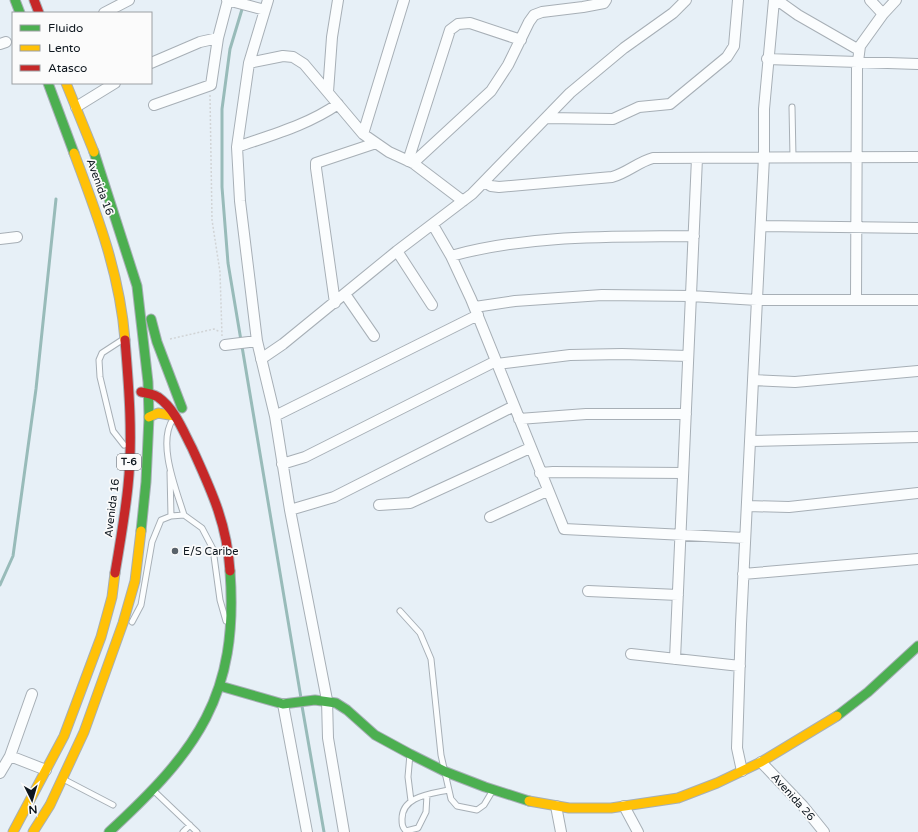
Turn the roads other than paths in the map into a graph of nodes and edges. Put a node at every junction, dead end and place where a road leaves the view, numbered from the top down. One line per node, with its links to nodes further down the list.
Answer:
1 (15, 0): 15 (main road)
2 (34, 0): 16 (main road)
3 (228, 0): 14 (street); 19 (street)
4 (338, 0): 30 (street)
5 (404, 0): 36 (street)
6 (606, 0): 20 (street)
7 (686, 0): 35 (street)
8 (738, 0): 35 (street)
9 (774, 0): 22 (street)
10 (777, 0): 21 (street)
11 (870, 0): 18 (street)
12 (896, 0): 18 (street)
13 (125, 1): 17 (street)
14 (266, 5): 24 (street)
15 (20, 12)
16 (39, 12)
17 (106, 12)
18 (883, 14): 21 (street)
19 (218, 38): 23 (street); 32 (street)
20 (521, 40): 44 (street); 44 (street)
21 (860, 50): 25 (street)
22 (767, 60): 25 (street); 40 (street)
23 (152, 63)
24 (249, 63): 30 (street); 38 (street)
25 (858, 63): 26 (street); 39 (street)
26 (918, 64)
27 (48, 84): 66 (main road, Avenida 16 / T-6)
28 (66, 84): 33 (main road, Avenida 16 / T-6)
29 (113, 84): 33 (street)
30 (328, 92): 31 (street)
31 (338, 104): 36 (street); 38 (street)
32 (154, 105)
33 (76, 107): 56 (main road, Avenida 16 / T-6)
34 (792, 107): 41 (lane)
35 (547, 118): 45 (street)
36 (363, 134): 37 (street)
37 (376, 143): 44 (street); 62 (street)
38 (237, 147): 67 (street)
39 (857, 156): 41 (street); 42 (street); 49 (street)
40 (764, 157): 41 (street); 43 (street); 48 (street)
41 (793, 157)
42 (918, 157)
43 (697, 158): 45 (street); 51 (street)
44 (410, 162): 46 (street)
45 (484, 182): 46 (street)
46 (463, 201): 47 (street)
47 (433, 225): 54 (street); 55 (street)
48 (761, 226): 49 (street); 60 (street)
49 (856, 228): 50 (street); 59 (street)
50 (918, 228)
51 (694, 236): 55 (street); 58 (street)
52 (17, 237): 53 (street)
53 (0, 239)
54 (396, 251): 57 (street); 63 (street)
55 (451, 256): 64 (street)
56 (137, 286): 75 (main road, Avenida 16 / T-6); 79 (main road, T-6)
57 (345, 294): 62 (street); 65 (street)
58 (691, 296): 60 (street); 64 (street); 69 (street)
59 (856, 299): 60 (street); 61 (street)
60 (757, 300): 73 (street)
61 (918, 300)
62 (335, 303): 70 (street)
63 (432, 305)
64 (476, 311): 71 (street); 82 (street)
65 (374, 336)
66 (126, 338): 74 (main road, Avenida 16 / T-6); 88 (lane)
67 (257, 341): 68 (street); 70 (street)
68 (225, 345)
69 (688, 356): 71 (street); 80 (street)
70 (261, 359): 82 (street)
71 (497, 363): 78 (street); 89 (street)
72 (918, 371): 73 (street)
73 (753, 380): 86 (street)
74 (129, 383): 75 (main road); 76 (main road, Avenida 16 / T-6)
75 (156, 385): 77 (main road, Avenida 16 / T-6); 79 (main road)
76 (129, 392): 77 (main road); 88 (main road, Avenida 16 / T-6)
77 (148, 392): 81 (main road); 83 (main road, Avenida 16 / T-6)
78 (514, 406): 84 (street); 98 (street)
79 (182, 408): 91 (main road)
80 (686, 414): 84 (street); 92 (street)
81 (175, 416): 83 (main road); 90 (lane); 91 (main road)
82 (275, 416): 89 (street)
83 (149, 417): 111 (main road, Avenida 16 / T-6)
84 (519, 419): 87 (street)
85 (918, 437): 86 (street)
86 (750, 441): 97 (street)
87 (530, 448): 93 (street); 96 (street)
88 (130, 452): 122 (main road, Avenida 16 / T-6)
89 (282, 464): 98 (street)
90 (170, 465): 99 (lane); 100 (lane)
91 (203, 472): 109 (main road)
92 (683, 473): 93 (street); 102 (street)
93 (540, 474): 94 (street)
94 (547, 491): 101 (street); 102 (street)
95 (918, 493): 97 (street)
96 (379, 505)
97 (747, 506): 103 (street)
98 (290, 510): 117 (street)
99 (184, 515): 100 (lane); 109 (lane)
100 (171, 516): 111 (lane)
101 (490, 517)
102 (680, 535): 103 (street); 107 (street)
103 (745, 538): 105 (street)
104 (918, 559): 105 (street)
105 (743, 574): 114 (street)
106 (588, 591): 107 (street)
107 (678, 595): 113 (street)
108 (400, 611): 124 (lane)
109 (229, 630): 115 (main road)
110 (918, 646): 121 (main road)
111 (113, 653): 126 (main road, Avenida 16 / T-6)
112 (631, 654): 113 (street)
113 (675, 659): 114 (street)
114 (740, 666): 123 (street)
115 (220, 686): 118 (main road); 127 (main road)
116 (32, 694): 120 (street)
117 (327, 700): 118 (main road); 119 (main road); 142 (street)
118 (287, 703): 141 (street)
119 (410, 754): 124 (main road); 131 (lane)
120 (10, 756): 122 (street); 125 (street)
121 (761, 762): 123 (main road); 145 (street, Avenida 26)
122 (46, 770): 136 (main road, Avenida 16 / T-6)
123 (742, 771): 134 (main road)
124 (446, 772): 128 (lane); 129 (main road)
125 (0, 773)
126 (62, 779): 132 (lane); 137 (main road, Avenida 16 / T-6)
127 (153, 790): 135 (lane); 138 (main road)
128 (448, 790): 129 (lane); 130 (lane)
129 (493, 790): 133 (main road)
130 (427, 795): 131 (lane); 131 (lane)
131 (411, 801)
132 (114, 805)
133 (556, 806): 134 (main road); 143 (street)
134 (624, 806): 144 (street)
135 (190, 825): 139 (lane); 140 (lane)
136 (14, 832)
137 (33, 832)
138 (109, 832)
139 (183, 832)
140 (198, 832)
141 (307, 832)
142 (344, 832)
143 (561, 832)
144 (638, 832)
145 (824, 832)

